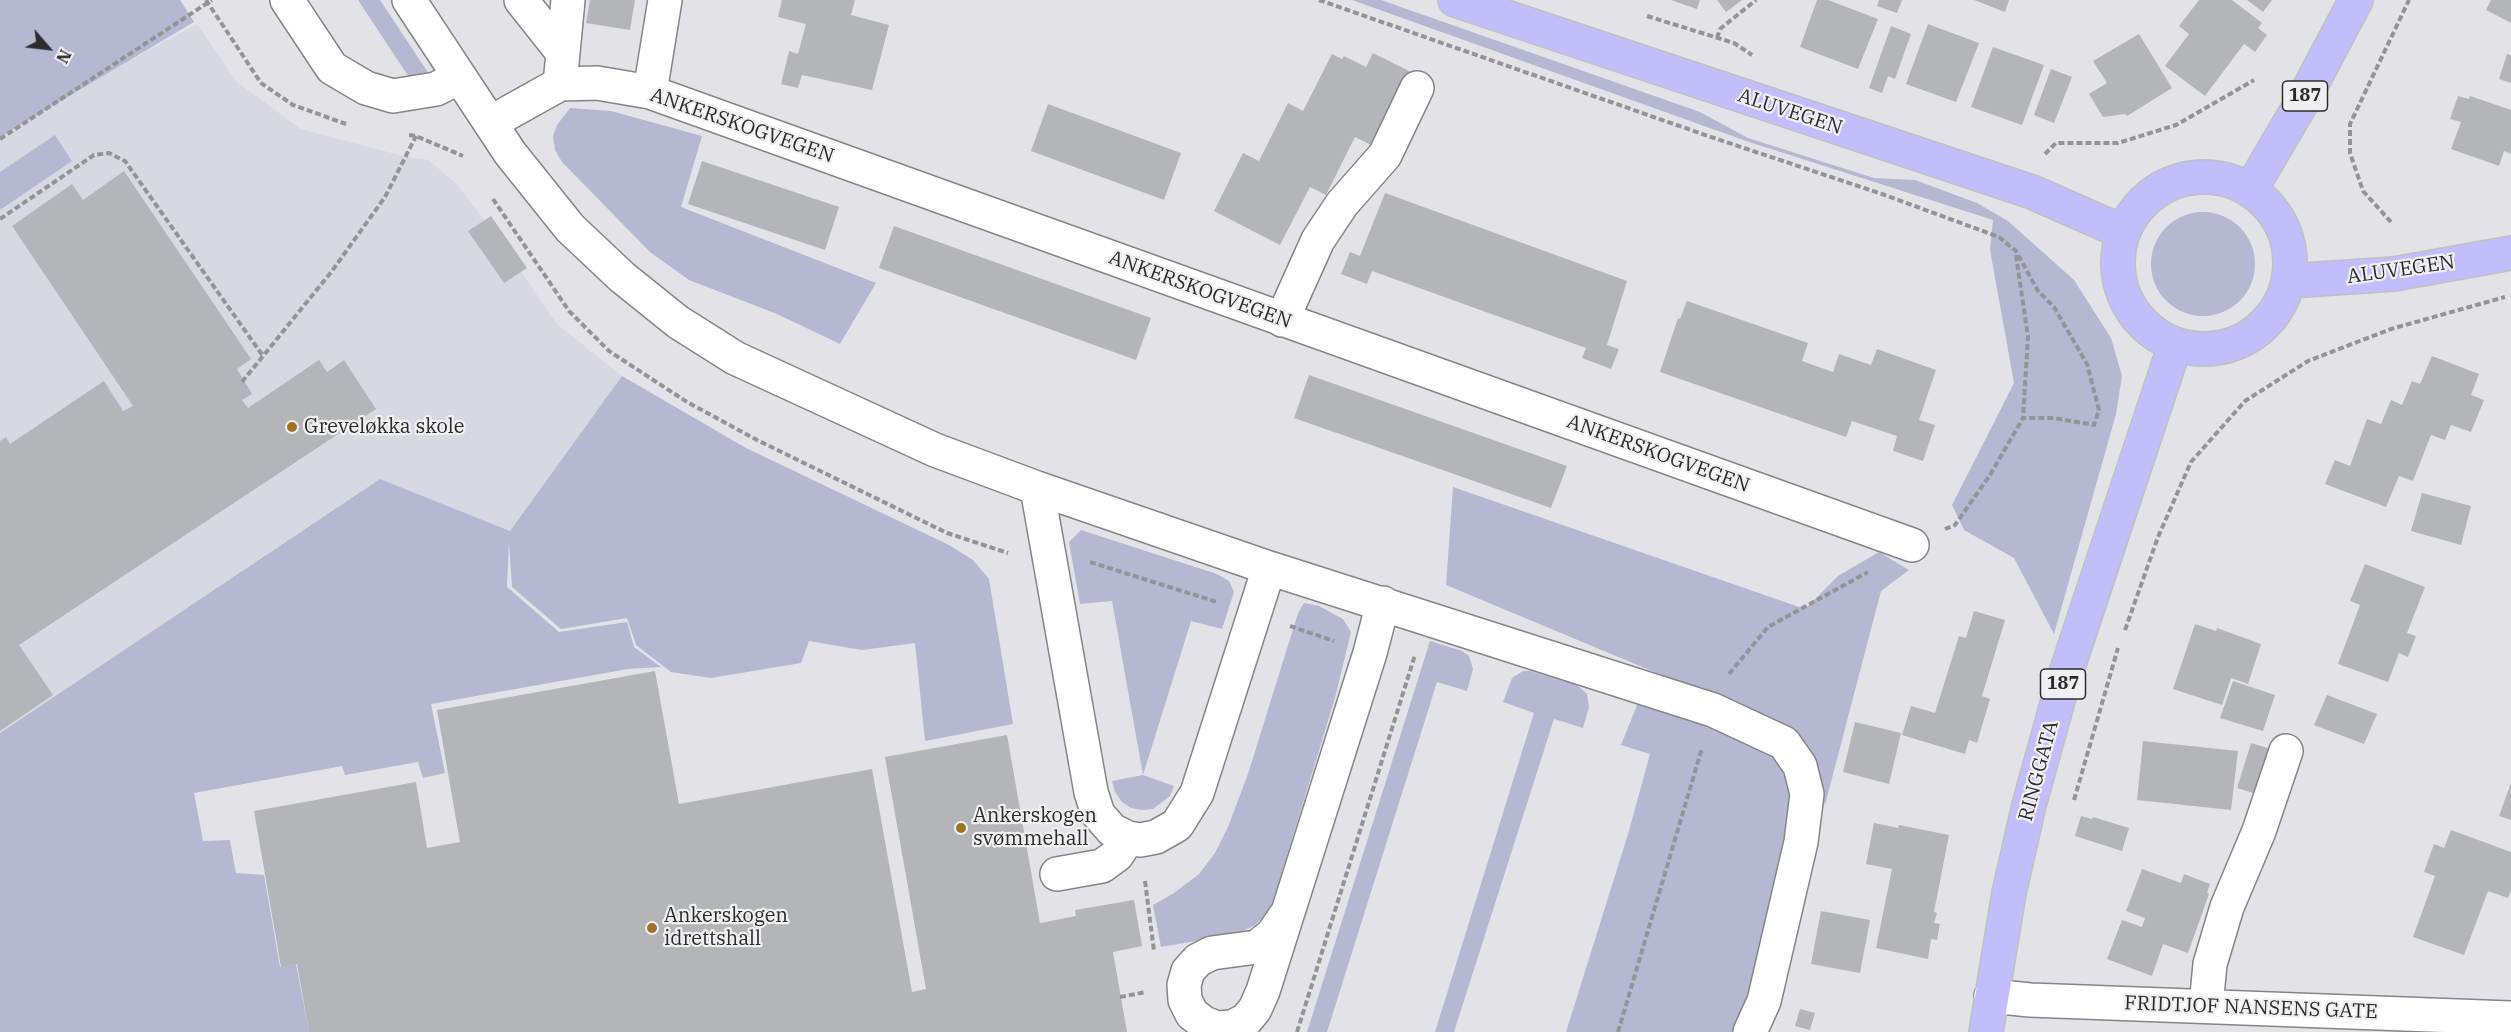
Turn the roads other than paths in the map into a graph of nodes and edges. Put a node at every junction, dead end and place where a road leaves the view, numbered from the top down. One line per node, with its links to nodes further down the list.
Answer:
1 (287, 0): 9 (street)
2 (409, 0): 9 (street)
3 (521, 0): 8 (street)
4 (568, 0): 8 (street)
5 (665, 0): 11 (street)
6 (1455, 0): 14 (main road, ALUVEGEN)
7 (2356, 0): 13 (main road, 187)
8 (562, 69): 11 (street, ANKERSKOGVEGEN); 12 (street, ANKERSKOGVEGEN)
9 (459, 77): 12 (street)
10 (1417, 88): 17 (street)
11 (650, 92): 17 (street, ANKERSKOGVEGEN)
12 (490, 123): 19 (street)
13 (2251, 189): 14 (main road); 16 (main road)
14 (2123, 232): 18 (main road)
15 (2511, 253): 16 (main road, ALUVEGEN)
16 (2289, 281): 18 (main road)
17 (1282, 320): 20 (street, ANKERSKOGVEGEN)
18 (2175, 345): 27 (main road, RINGGATA / 187)
19 (1037, 488): 21 (street); 24 (street)
20 (1912, 544)
21 (1269, 567): 22 (street); 24 (street)
22 (1383, 603): 26 (street); 30 (street)
23 (2286, 752): 28 (street)
24 (1128, 838): 25 (street)
25 (1057, 874)
26 (1288, 912)
27 (1992, 996): 28 (street, FRIDTJOF NANSENS GATE); 31 (main road, RINGGATA / 187)
28 (2206, 1006): 29 (street, FRIDTJOF NANSENS GATE)
29 (2511, 1018)
30 (1750, 1032)
31 (1986, 1032)

